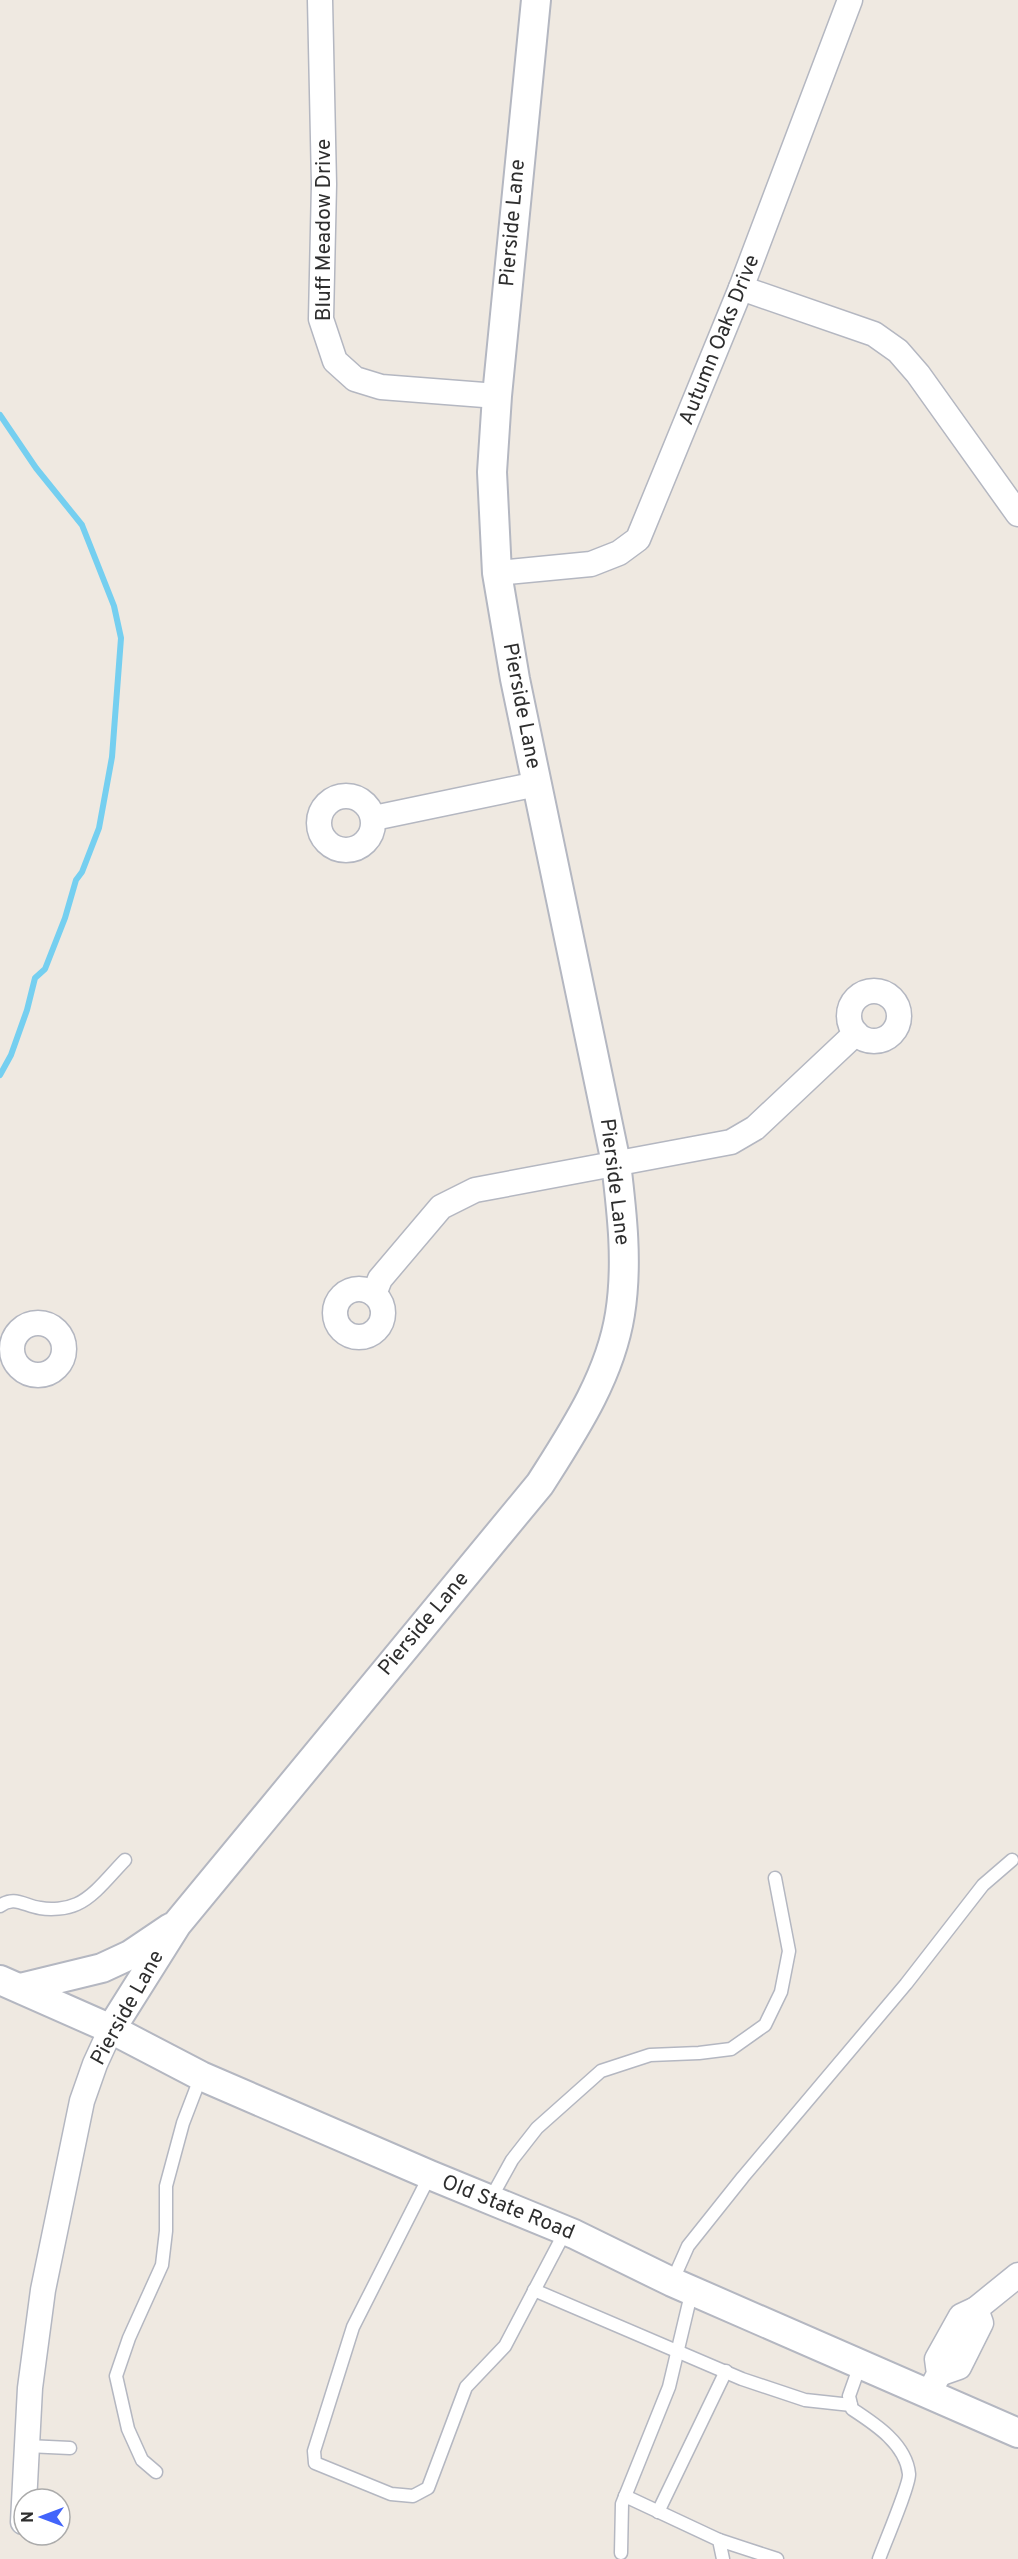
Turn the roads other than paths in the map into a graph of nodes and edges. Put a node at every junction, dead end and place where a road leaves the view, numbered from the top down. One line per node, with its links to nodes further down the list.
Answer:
1 (320, 0): 5 (street, Bluff Meadow Drive)
2 (536, 0): 5 (street, Pierside Lane)
3 (850, 0): 4 (street, Autumn Oaks Drive)
4 (741, 288): 6 (street); 7 (street, Autumn Oaks Drive)
5 (497, 396): 7 (street, Pierside Lane)
6 (1018, 514)
7 (497, 573): 8 (street, Pierside Lane)
8 (537, 784): 9 (street); 11 (street, Pierside Lane)
9 (374, 818)
10 (856, 1033): 11 (street)
11 (616, 1163): 12 (street); 17 (street, Pierside Lane)
12 (374, 1294)
13 (125, 1860): 16 (lane)
14 (1012, 1860): 25 (lane)
15 (775, 1878): 22 (lane)
16 (0, 1906)
17 (177, 1924): 18 (street); 19 (street, Pierside Lane)
18 (10, 1984): 19 (street, Old State Road)
19 (111, 2029): 20 (street, Old State Road); 33 (street, Pierside Lane)
20 (201, 2076): 21 (street, Old State Road); 35 (lane)
21 (430, 2175): 22 (street, Old State Road); 26 (lane)
22 (491, 2198): 23 (street, Old State Road)
23 (566, 2230): 25 (street, Old State Road); 26 (lane)
24 (1018, 2275): 30 (street)
25 (682, 2285): 27 (lane); 28 (street, Old State Road)
26 (534, 2290): 27 (lane)
27 (677, 2350): 29 (lane); 37 (lane)
28 (861, 2364): 30 (street, Old State Road); 31 (lane)
29 (726, 2371): 31 (lane); 38 (lane)
30 (934, 2383): 32 (street, Old State Road)
31 (851, 2405): 43 (lane)
32 (1018, 2433)
33 (27, 2446): 34 (lane); 36 (street, Pierside Lane)
34 (69, 2448)
35 (156, 2472)
36 (24, 2487)
37 (625, 2496): 38 (lane); 40 (lane)
38 (658, 2512): 39 (lane)
39 (719, 2540): 41 (lane); 42 (lane)
40 (621, 2553)
41 (723, 2559)
42 (777, 2559)
43 (879, 2559)

